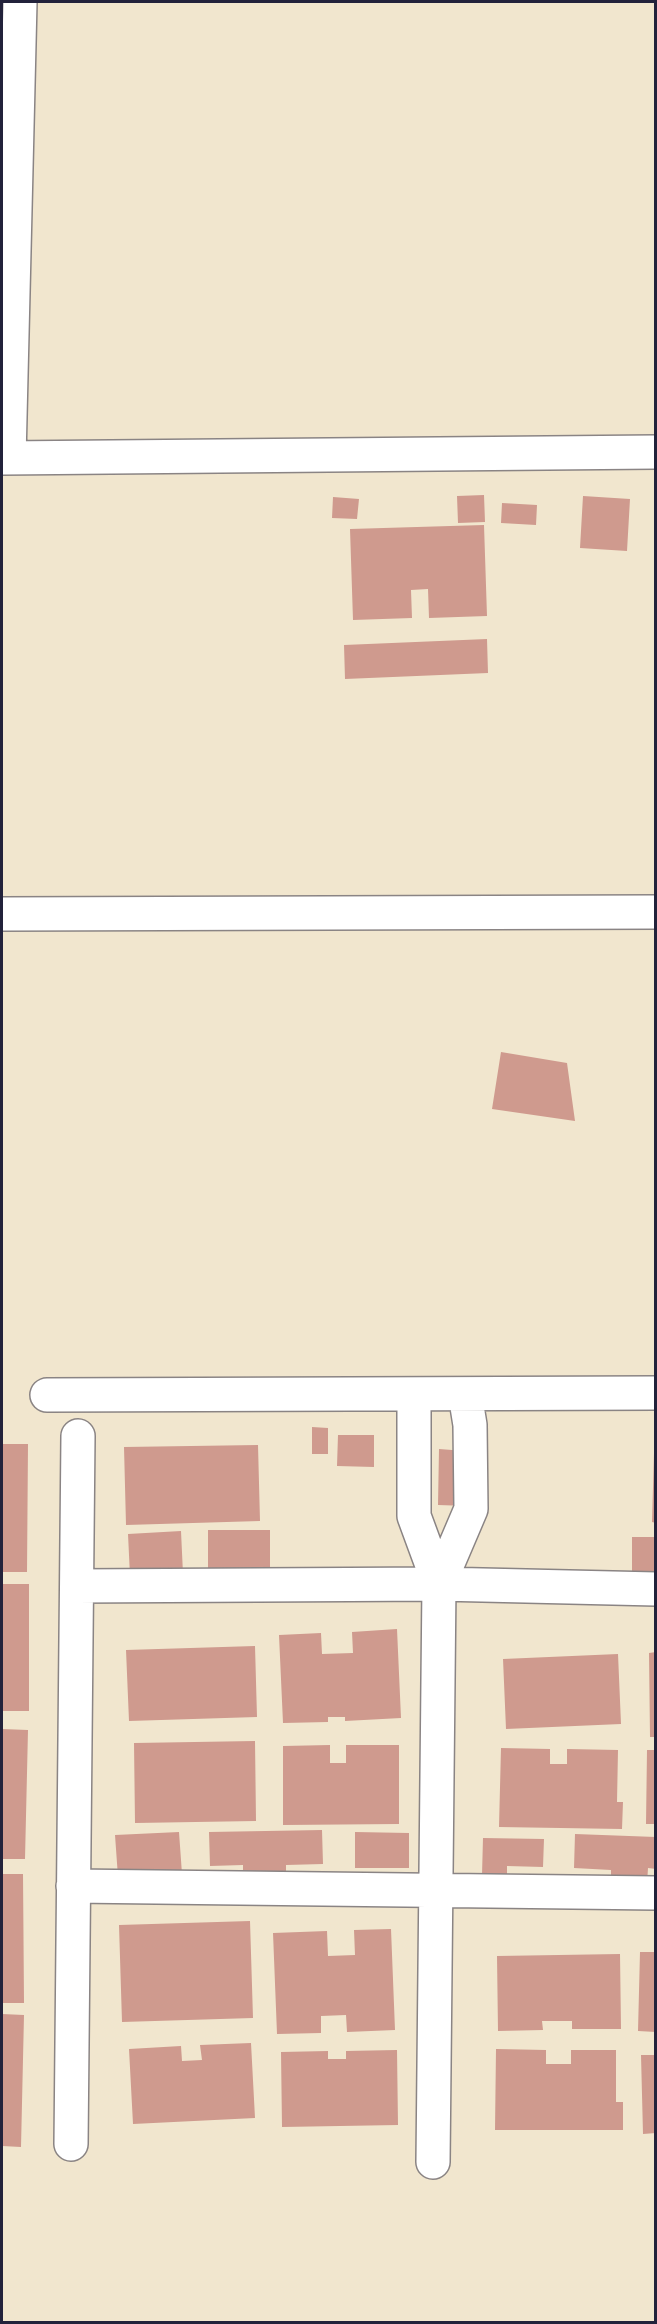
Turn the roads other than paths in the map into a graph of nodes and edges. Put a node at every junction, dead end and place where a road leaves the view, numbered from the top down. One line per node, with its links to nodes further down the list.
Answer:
1 (20, 2): 3 (street)
2 (656, 452): 3 (street)
3 (5, 458)
4 (656, 912): 5 (street)
5 (2, 914)
6 (656, 1393): 8 (street)
7 (414, 1394): 8 (street); 9 (street); 11 (street)
8 (465, 1394): 11 (street)
9 (47, 1395)
10 (78, 1436): 12 (street)
11 (439, 1584): 12 (street); 13 (street); 15 (street)
12 (76, 1586): 14 (street)
13 (656, 1588)
14 (73, 1886): 15 (street); 17 (street)
15 (435, 1890): 16 (street); 18 (street)
16 (656, 1893)
17 (71, 2144)
18 (433, 2162)

